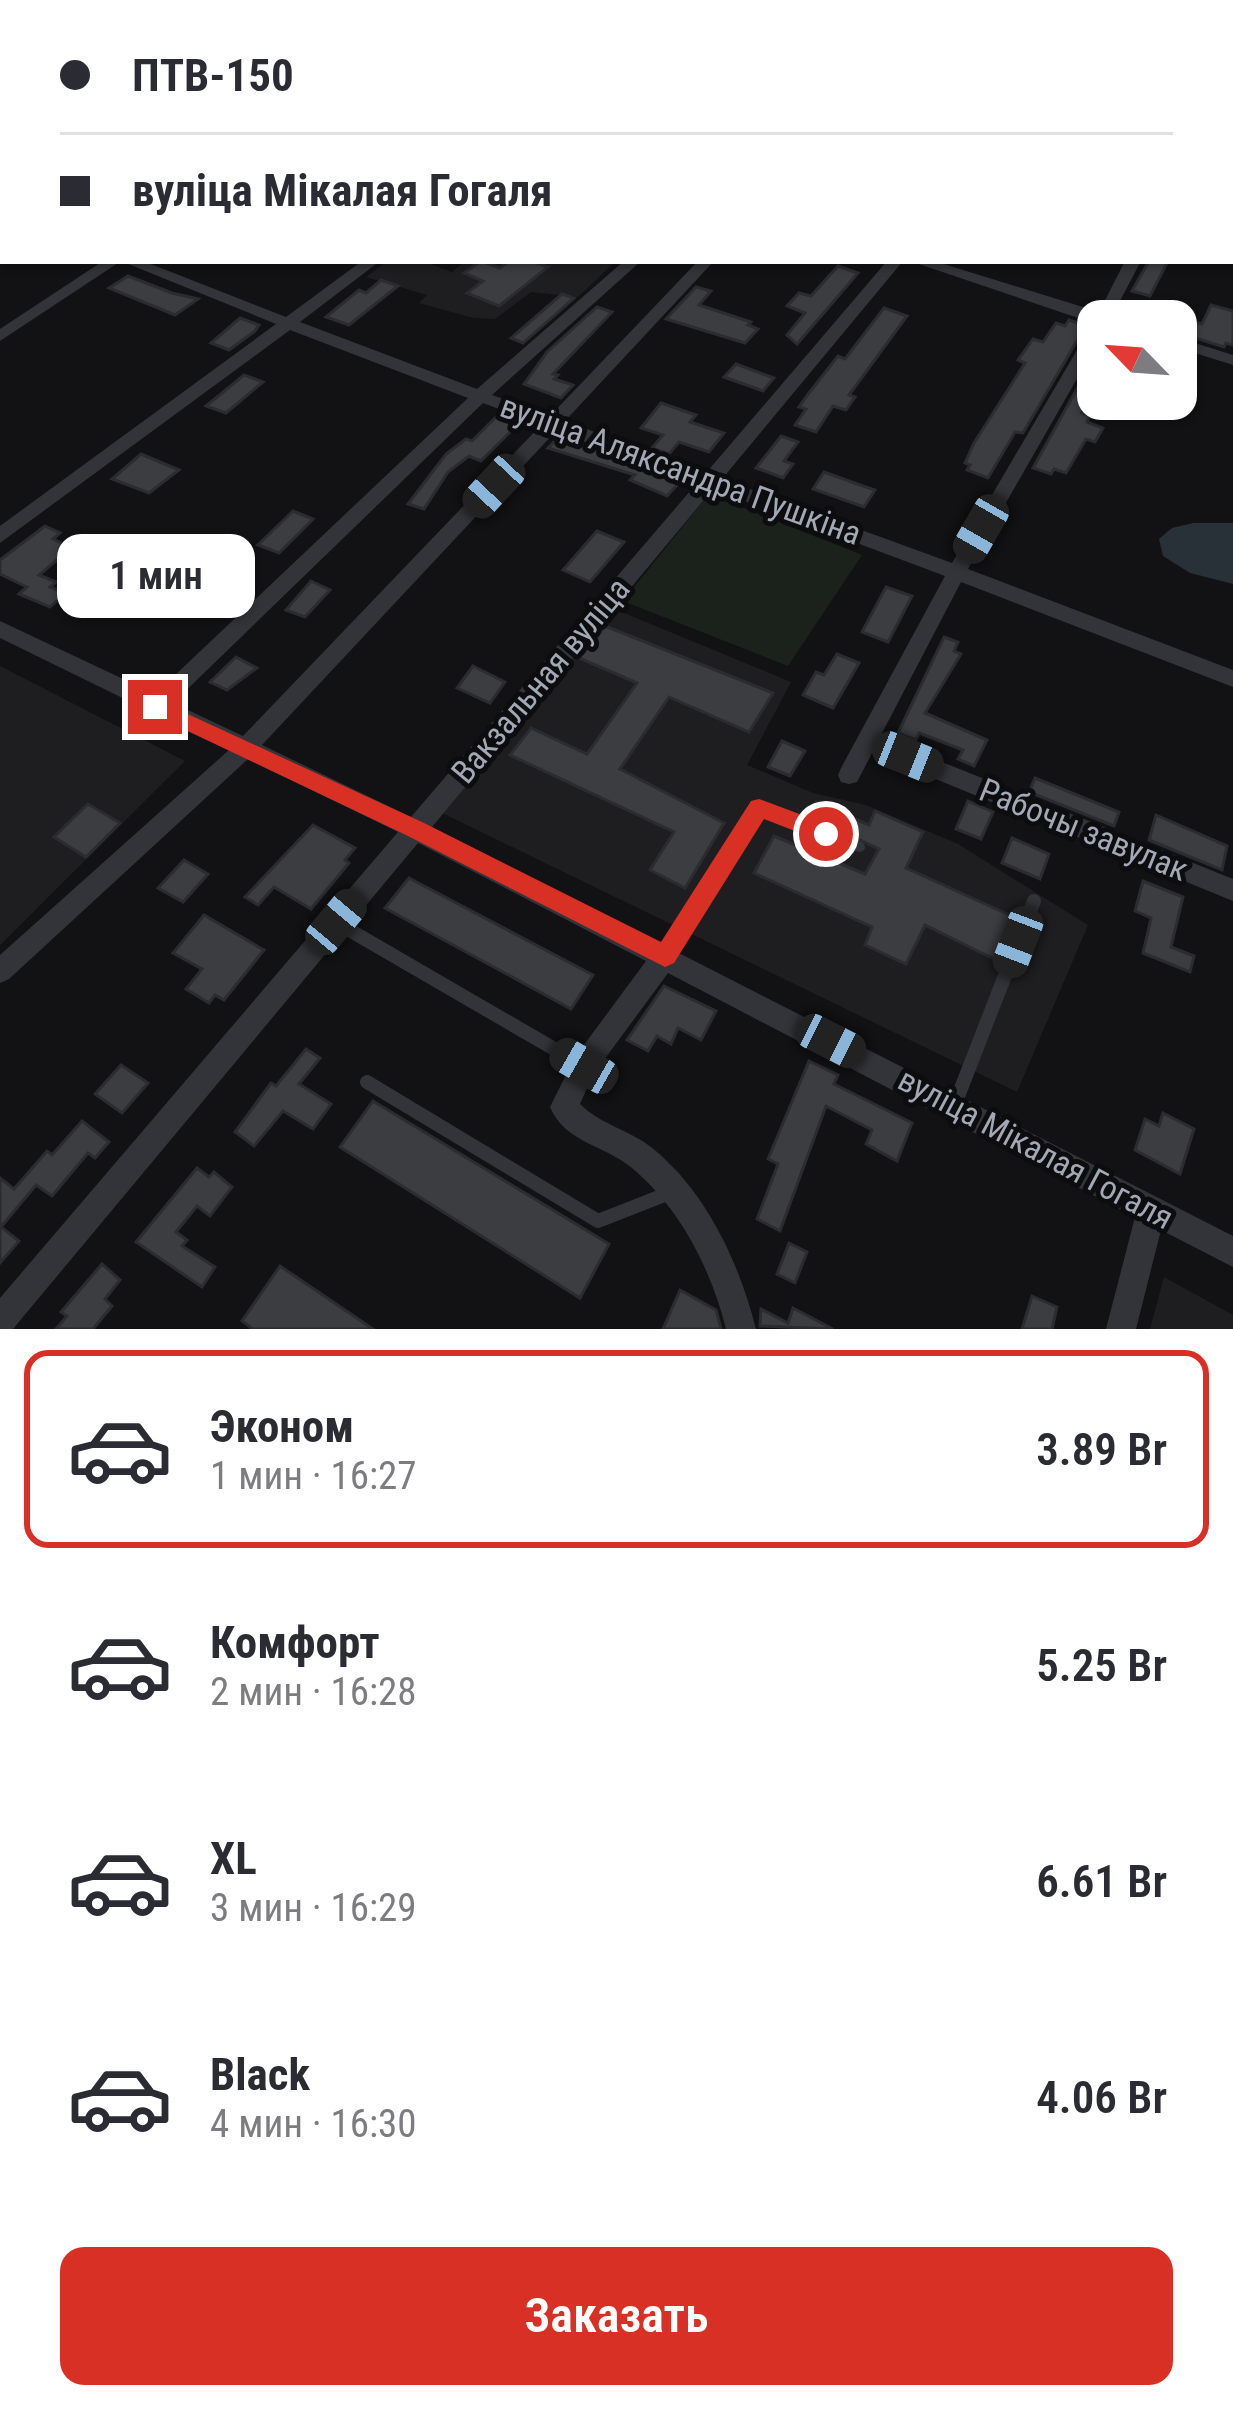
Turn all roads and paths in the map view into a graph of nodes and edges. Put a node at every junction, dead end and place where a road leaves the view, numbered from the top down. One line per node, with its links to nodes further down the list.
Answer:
1 (108, 264): 12 (street)
2 (136, 264): 11 (street, вуліца Аляксандра Пушкіна)
3 (368, 264): 11 (street)
4 (630, 264): 16 (street)
5 (703, 264): 17 (street)
6 (892, 264): 18 (street, Вакзальная вуліца)
7 (927, 264): 10 (street)
8 (1132, 264): 9 (street)
9 (1114, 300)
10 (1077, 313)
11 (287, 325): 16 (street, вуліца Аляксандра Пушкіна); 19 (street)
12 (0, 336)
13 (1197, 349): 14 (street)
14 (1233, 360)
15 (1077, 368): 20 (street)
16 (480, 396): 17 (street, вуліца Аляксандра Пушкіна); 23 (street)
17 (554, 421): 18 (street, вуліца Аляксандра Пушкіна); 25 (street)
18 (711, 479): 20 (street, вуліца Аляксандра Пушкіна); 27 (street, Вакзальная вуліца)
19 (0, 536)
20 (958, 569): 22 (street, вуліца Аляксандра Пушкіна); 24 (street)
21 (0, 629): 23 (street, вуліца Мікалая Гогаля)
22 (1233, 679)
23 (155, 707): 25 (street, вуліца Мікалая Гогаля)
24 (867, 740): 26 (street); 29 (street, Рабочы завулак)
25 (246, 748): 27 (street, вуліца Мікалая Гогаля); 33 (street)
26 (849, 775)
27 (414, 829): 31 (street, Вакзальная вуліца); 32 (street, вуліца Мікалая Гогаля)
28 (860, 847): 32 (lane)
29 (1233, 890)
30 (1034, 901): 36 (lane)
31 (336, 922): 34 (lane); 40 (street, Вакзальная вуліца)
32 (665, 956): 34 (street); 36 (street, вуліца Мікалая Гогаля)
33 (0, 971)
34 (584, 1066): 37 (street)
35 (367, 1082): 37 (lane)
36 (955, 1105): 38 (street, вуліца Мікалая Гогаля)
37 (672, 1192): 41 (street)
38 (1152, 1209): 39 (street, вуліца Мікалая Гогаля); 42 (street)
39 (1233, 1252)
40 (0, 1321)
41 (740, 1329)
42 (1121, 1329)

